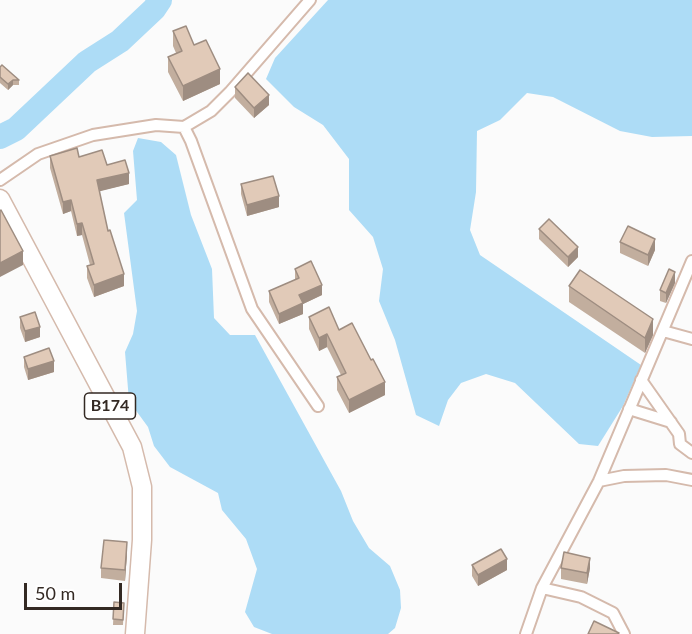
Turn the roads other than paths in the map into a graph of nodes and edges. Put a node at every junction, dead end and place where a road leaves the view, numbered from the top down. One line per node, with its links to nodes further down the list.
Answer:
1 (310, 0): 2 (street)
2 (184, 127): 3 (street); 9 (street)
3 (0, 180)
4 (0, 199): 16 (main road, B174)
5 (692, 261): 6 (street)
6 (663, 331): 7 (street); 8 (street)
7 (692, 339)
8 (641, 380): 10 (street); 11 (street)
9 (318, 406)
10 (629, 409): 11 (street); 14 (street)
11 (671, 422): 12 (street)
12 (692, 453)
13 (692, 480): 14 (street)
14 (598, 481): 15 (street)
15 (542, 588): 17 (street); 18 (street)
16 (135, 634)
17 (526, 634)
18 (624, 634)

